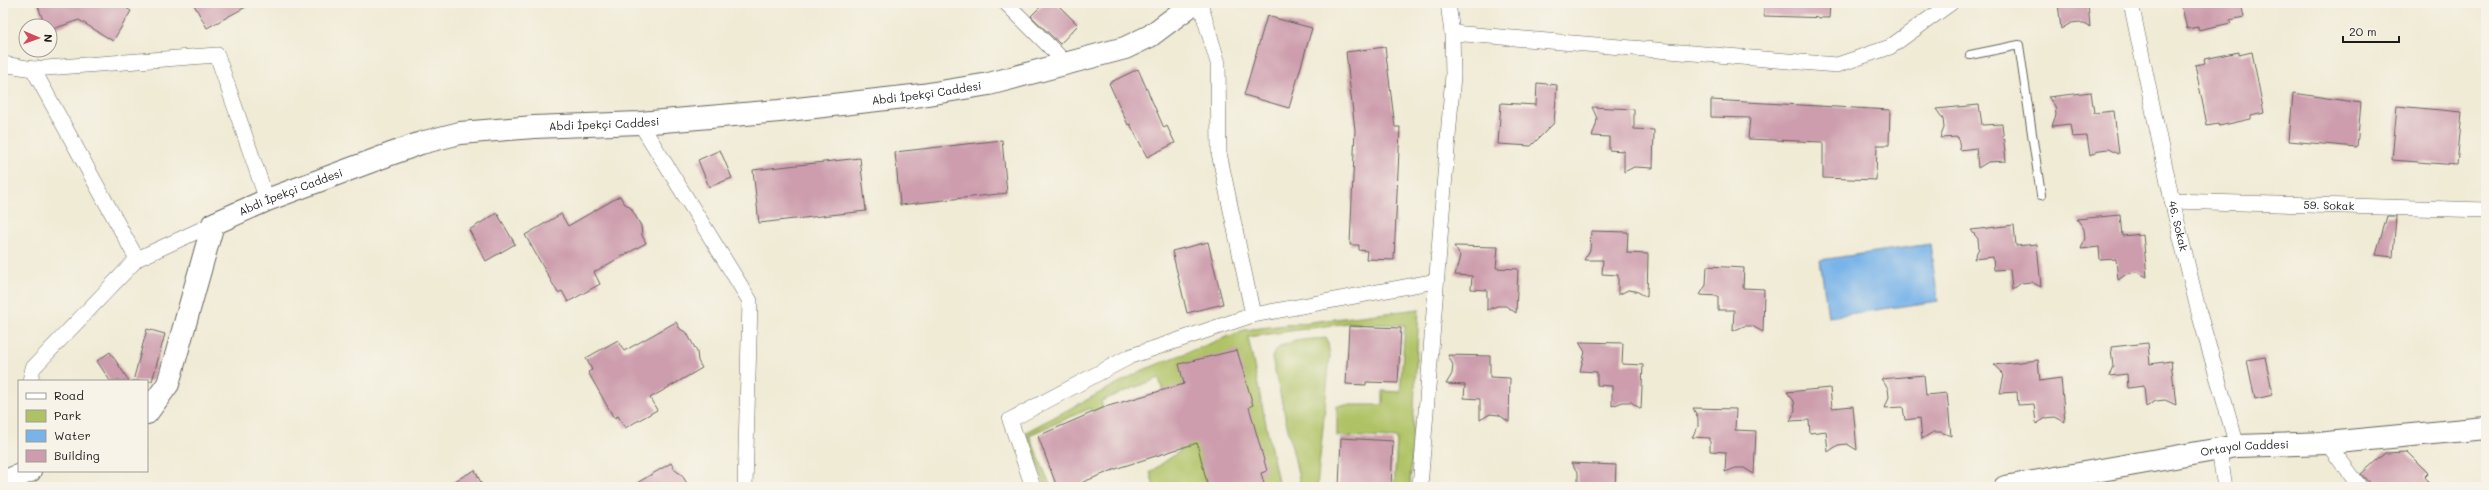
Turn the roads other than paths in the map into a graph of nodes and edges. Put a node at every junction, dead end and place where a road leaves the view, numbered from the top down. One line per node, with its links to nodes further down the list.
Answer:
1 (1006, 3): 10 (street)
2 (1194, 3): 10 (street, Abdi İpekçi Caddesi)
3 (1200, 3): 20 (street)
4 (1448, 3): 7 (street)
5 (1951, 3): 7 (street)
6 (2131, 3): 15 (street, 46. Sokak)
7 (1452, 33): 19 (street)
8 (1970, 55): 13 (lane)
9 (3, 64): 11 (street)
10 (1068, 65): 12 (street, Abdi İpekçi Caddesi)
11 (33, 69): 14 (street); 18 (street)
12 (640, 123): 14 (street, Abdi İpekçi Caddesi); 26 (street)
13 (2041, 195)
14 (267, 200): 17 (street, Abdi İpekçi Caddesi)
15 (2172, 201): 16 (street, 59. Sokak); 25 (street, 46. Sokak)
16 (2486, 210)
17 (213, 224): 18 (street); 22 (street)
18 (137, 259): 21 (street)
19 (1436, 281): 20 (street); 28 (street)
20 (1253, 315): 27 (street)
21 (30, 380)
22 (148, 412)
23 (2486, 428): 24 (street, Ortayol Caddesi)
24 (2327, 443): 25 (street, Ortayol Caddesi); 31 (street)
25 (2228, 448): 29 (street, Ortayol Caddesi); 30 (street, 46. Sokak)
26 (745, 487)
27 (1033, 487)
28 (1420, 487)
29 (2005, 487)
30 (2226, 487)
31 (2360, 487)

